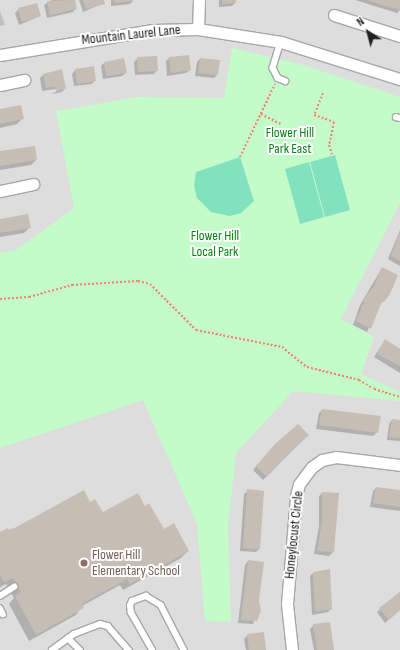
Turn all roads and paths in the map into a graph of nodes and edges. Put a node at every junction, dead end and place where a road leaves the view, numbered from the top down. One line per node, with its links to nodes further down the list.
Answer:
1 (199, 0): 3 (street)
2 (334, 15): 4 (street)
3 (198, 29): 5 (street, Mountain Laurel Lane); 6 (street, Mountain Laurel Lane)
4 (400, 36)
5 (281, 42): 7 (lane); 8 (street, Mountain Laurel Lane)
6 (0, 55)
7 (278, 78): 10 (lane); 13 (path)
8 (400, 79)
9 (24, 80): 11 (street)
10 (285, 81)
11 (0, 85)
12 (323, 93): 15 (path)
13 (261, 114): 14 (path); 16 (path)
14 (281, 124)
15 (332, 156)
16 (240, 157)
17 (33, 184): 18 (street)
18 (0, 191)
19 (0, 299): 20 (path)
20 (400, 397)
21 (400, 465): 32 (street, Honeylocust Circle)
22 (14, 588): 23 (lane)
23 (0, 596)
24 (0, 608): 25 (lane)
25 (3, 614)
26 (68, 638): 27 (lane); 28 (lane); 29 (lane)
27 (52, 650)
28 (80, 650)
29 (129, 650)
30 (152, 650): 31 (lane)
31 (184, 650)
32 (292, 650)

